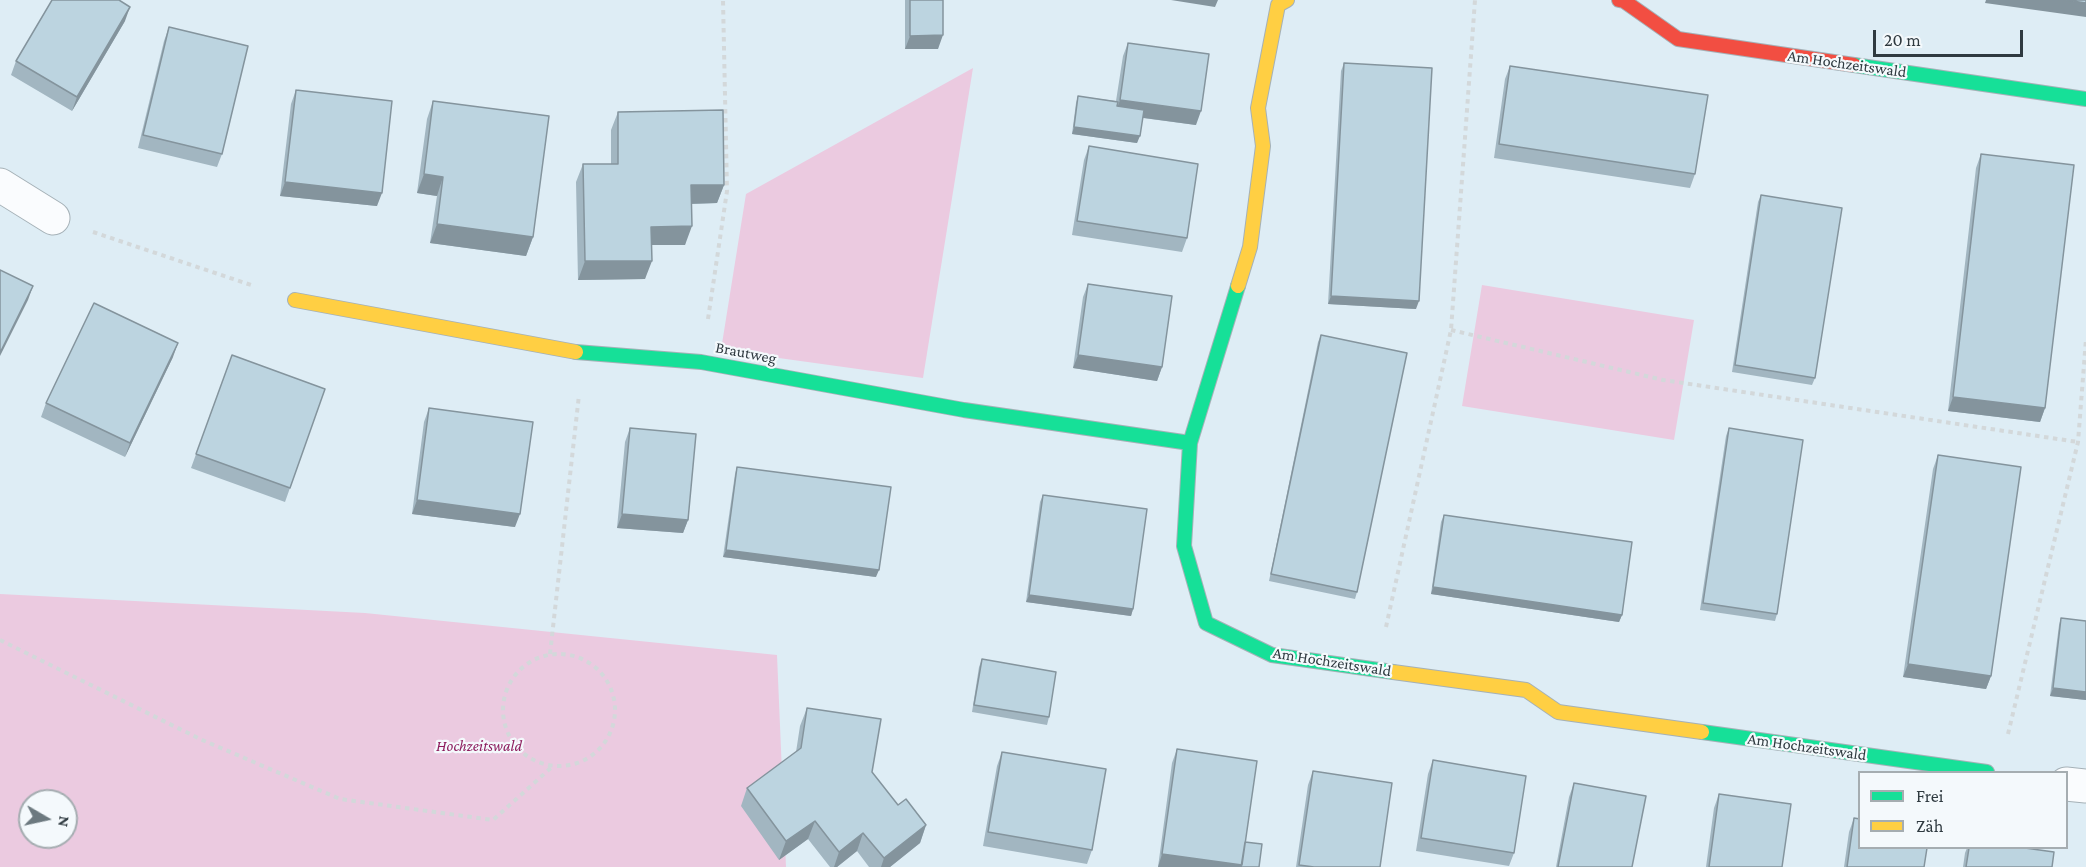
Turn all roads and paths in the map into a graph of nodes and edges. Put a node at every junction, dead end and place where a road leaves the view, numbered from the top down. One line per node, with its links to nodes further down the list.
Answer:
1 (723, 0): 12 (path)
2 (1287, 0): 14 (street, Am Hochzeitswald)
3 (1475, 0): 9 (path)
4 (1619, 0): 5 (street, Am Hochzeitswald)
5 (2086, 99)
6 (0, 185): 7 (street)
7 (53, 218): 8 (path)
8 (295, 300): 11 (street, Brautweg)
9 (1451, 330): 13 (path); 17 (path)
10 (2086, 339): 13 (path)
11 (584, 353): 12 (street, Brautweg); 16 (path)
12 (701, 362): 14 (street, Brautweg)
13 (2078, 442): 18 (path)
14 (1190, 443): 17 (street, Am Hochzeitswald)
15 (0, 640): 19 (path)
16 (550, 654): 19 (path); 19 (path)
17 (1377, 669): 20 (street, Am Hochzeitswald)
18 (2007, 738)
19 (553, 766)
20 (1980, 771)
21 (2068, 784): 22 (street)
22 (2086, 786)

